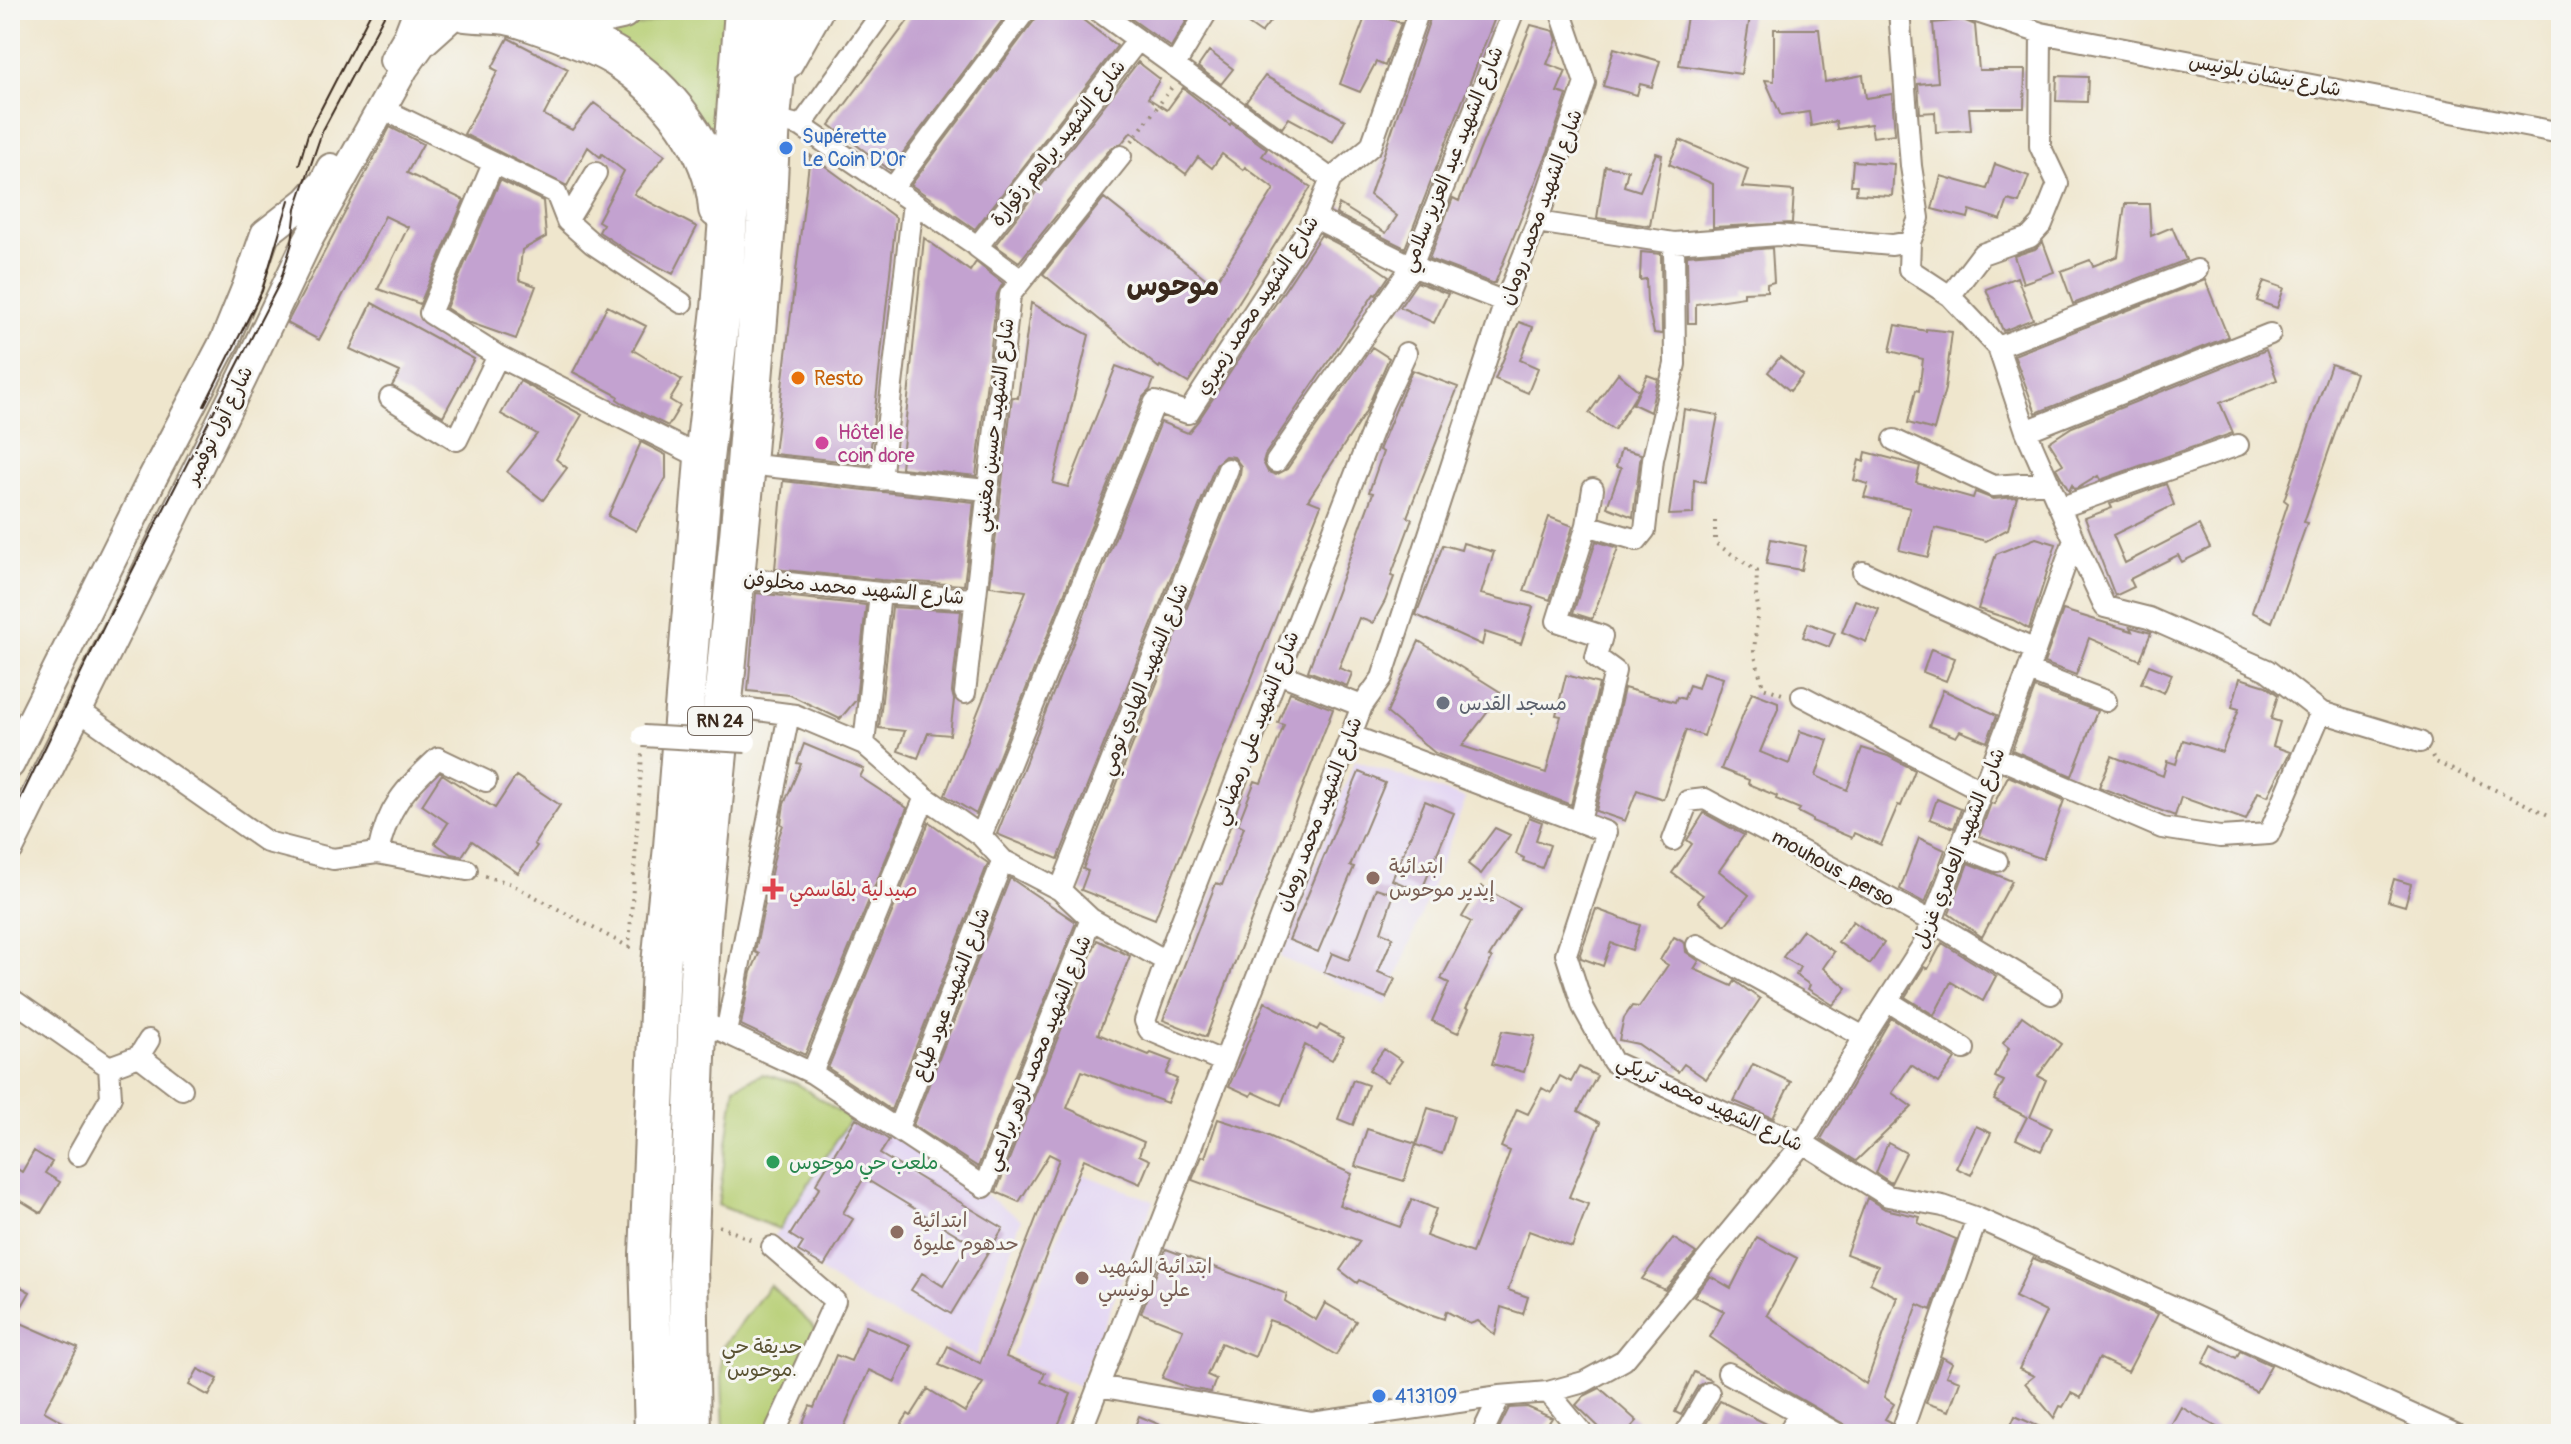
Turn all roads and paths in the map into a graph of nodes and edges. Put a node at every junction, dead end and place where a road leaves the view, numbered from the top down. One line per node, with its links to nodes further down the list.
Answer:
1 (418, 10): 84 (main road, شارع أول نوفمبر)
2 (535, 10): 3 (highway)
3 (621, 10)
4 (744, 10): 42 (highway, RN 24)
5 (782, 10): 20 (highway, RN 24)
6 (813, 10): 20 (highway)
7 (884, 10): 22 (street)
8 (1026, 10): 28 (street)
9 (1097, 10): 18 (street)
10 (1208, 10): 19 (street)
11 (1419, 10): 27 (street, شارع الشهيد محمد زميري)
12 (1514, 10): 36 (street, شارع الشهيد عبد العزيز سلامي)
13 (1560, 10): 32 (street, شارع الشهيد محمد رومان)
14 (1899, 10): 33 (street)
15 (1971, 10): 17 (street, شارع نيشان بلونيس)
16 (453, 12): 21 (main road, شارع أول نوفمبر); 42 (highway)
17 (2041, 33): 23 (street, شارع نيشان بلونيس); 39 (street)
18 (1138, 40): 19 (street); 35 (street, شارع الشهيد براهم زقوارة)
19 (1179, 68): 24 (path); 27 (street)
20 (777, 74): 22 (highway, RN 24)
21 (381, 108): 25 (street); 75 (main road, شارع أول نوفمبر)
22 (786, 122): 28 (street); 53 (highway, RN 24)
23 (2561, 133)
24 (1121, 156): 38 (street, شارع الشهيد حسين مغنيني)
25 (493, 164): 31 (street); 46 (street)
26 (596, 173): 31 (street)
27 (1331, 179): 30 (street, شارع الشهيد محمد زميري)
28 (892, 189): 29 (street)
29 (913, 203): 35 (street); 55 (street)
30 (1315, 218): 36 (street); 91 (street, شارع الشهيد محمد زميري)
31 (567, 221): 41 (street)
32 (1537, 222): 34 (street); 40 (street, شارع الشهيد محمد رومان)
33 (1910, 242): 34 (street); 39 (street)
34 (1674, 243): 61 (street)
35 (977, 247): 38 (street)
36 (1412, 266): 40 (street); 52 (street, شارع الشهيد عبد العزيز سلامي)
37 (2197, 270): 44 (street)
38 (1021, 280): 58 (street, شارع الشهيد حسين مغنيني)
39 (1950, 296): 44 (street)
40 (1505, 302): 74 (street, شارع الشهيد محمد رومان)
41 (682, 303)
42 (721, 309): 51 (highway, RN 24)
43 (2270, 334): 48 (street)
44 (1998, 347): 48 (street)
45 (1406, 353): 69 (street, شارع الشهيد على رمضاني)
46 (498, 356): 47 (street); 51 (street)
47 (390, 398)
48 (2026, 431): 56 (street)
49 (1894, 440): 56 (street)
50 (2238, 445): 59 (street)
51 (704, 459): 127 (highway, RN 24)
52 (1276, 462)
53 (746, 464): 55 (street); 64 (highway, RN 24)
54 (1228, 469): 99 (street, شارع الشهيد الهادي تومي)
55 (881, 480): 58 (street)
56 (2049, 482): 59 (street)
57 (1593, 489): 61 (street)
58 (986, 490): 66 (street, شارع الشهيد حسين مغنيني)
59 (2062, 507): 62 (street)
60 (1715, 521): 71 (path)
61 (1587, 525): 90 (street)
62 (2074, 540): 67 (street, شارع الشهيد العامري غزيل); 76 (street)
63 (1863, 572): 67 (street)
64 (733, 577): 65 (street, شارع الشهيد محمد مخلوفن); 73 (highway, RN 24)
65 (880, 593): 66 (street, شارع الشهيد محمد مخلوفن); 82 (street)
66 (974, 599): 70 (street, شارع الشهيد حسين مغنيني)
67 (2035, 650): 68 (street, شارع الشهيد العامري غزيل)
68 (2028, 671): 72 (street); 83 (street, شارع الشهيد العامري غزيل)
69 (1278, 673): 74 (street); 103 (street, شارع الشهيد على رمضاني)
70 (965, 693)
71 (1802, 696): 87 (street)
72 (2106, 701)
73 (721, 705): 77 (street); 107 (highway, RN 24)
74 (1362, 706): 78 (street, شارع الشهيد محمد رومان)
75 (78, 710): 93 (main road, شارع أول نوفمبر); 95 (street)
76 (2321, 712): 81 (street); 83 (street)
77 (789, 714): 82 (street); 107 (street)
78 (1350, 735): 90 (street, شارع الشهيد محمد تريكي); 110 (street, شارع الشهيد محمد رومان)
79 (643, 736): 80 (street, bridge)
80 (746, 742)
81 (2420, 742): 89 (path)
82 (864, 744): 88 (street)
83 (1996, 757): 87 (street, شارع الشهيد العامري غزيل)
84 (10, 764)
85 (640, 780): 98 (path)
86 (486, 781): 95 (street)
87 (1981, 790): 94 (street, شارع الشهيد العامري غزيل)
88 (925, 797): 91 (street); 112 (street)
89 (2561, 821)
90 (1580, 822): 115 (street, شارع الشهيد محمد تريكي)
91 (981, 836): 96 (street)
92 (1673, 840): 101 (street, mouhous_perso)
93 (10, 847)
94 (1962, 847): 97 (street); 101 (street, شارع الشهيد العامري غزيل)
95 (378, 853): 98 (street)
96 (1003, 860): 99 (street); 114 (street, شارع الشهيد عبود طباع)
97 (1997, 861)
98 (467, 870)
99 (1060, 890): 100 (street)
100 (1091, 919): 103 (street); 114 (street, شارع الشهيد محمد لزهر برادعي)
101 (1931, 921): 104 (street, mouhous_perso); 106 (street, شارع الشهيد العامري غزيل)
102 (1697, 945): 108 (street)
103 (1166, 961): 110 (street, شارع الشهيد على رمضاني)
104 (2051, 994)
105 (10, 998): 111 (street)
106 (1888, 1001): 108 (street, شارع الشهيد العامري غزيل); 109 (street)
107 (711, 1026): 112 (street, شارع الشهيد محمد لزهر برادعي); 128 (highway, RN 24)
108 (1864, 1037): 115 (street, شارع الشهيد العامري غزيل)
109 (1964, 1049)
110 (1222, 1061): 121 (street, شارع الشهيد محمد رومان)
111 (109, 1067): 113 (street); 116 (street)
112 (812, 1073): 114 (street, شارع الشهيد محمد لزهر برادعي)
113 (182, 1089)
114 (898, 1128)
115 (1803, 1143): 117 (street, شارع الشهيد محمد تريكي); 122 (street, شارع الشهيد العامري غزيل)
116 (78, 1155)
117 (1977, 1218): 137 (street); 138 (street, شارع الشهيد محمد تريكي)
118 (711, 1223): 119 (path)
119 (772, 1247): 129 (street)
120 (1728, 1373): 125 (street)
121 (1098, 1386): 126 (street, شارع الشهيد العامري غزيل); 130 (street, شارع الشهيد محمد رومان)
122 (1548, 1392): 124 (street, شارع الشهيد العامري غزيل); 133 (street)
123 (1709, 1393): 134 (street)
124 (1500, 1396): 126 (street, شارع الشهيد العامري غزيل); 132 (street)
125 (1798, 1412): 135 (street); 136 (street)
126 (1247, 1413): 131 (street)
127 (654, 1434)
128 (691, 1434)
129 (774, 1434)
130 (1080, 1434)
131 (1249, 1434)
132 (1482, 1434)
133 (1583, 1434)
134 (1685, 1434)
135 (1789, 1434)
136 (1838, 1434)
137 (1901, 1434)
138 (2455, 1434)

